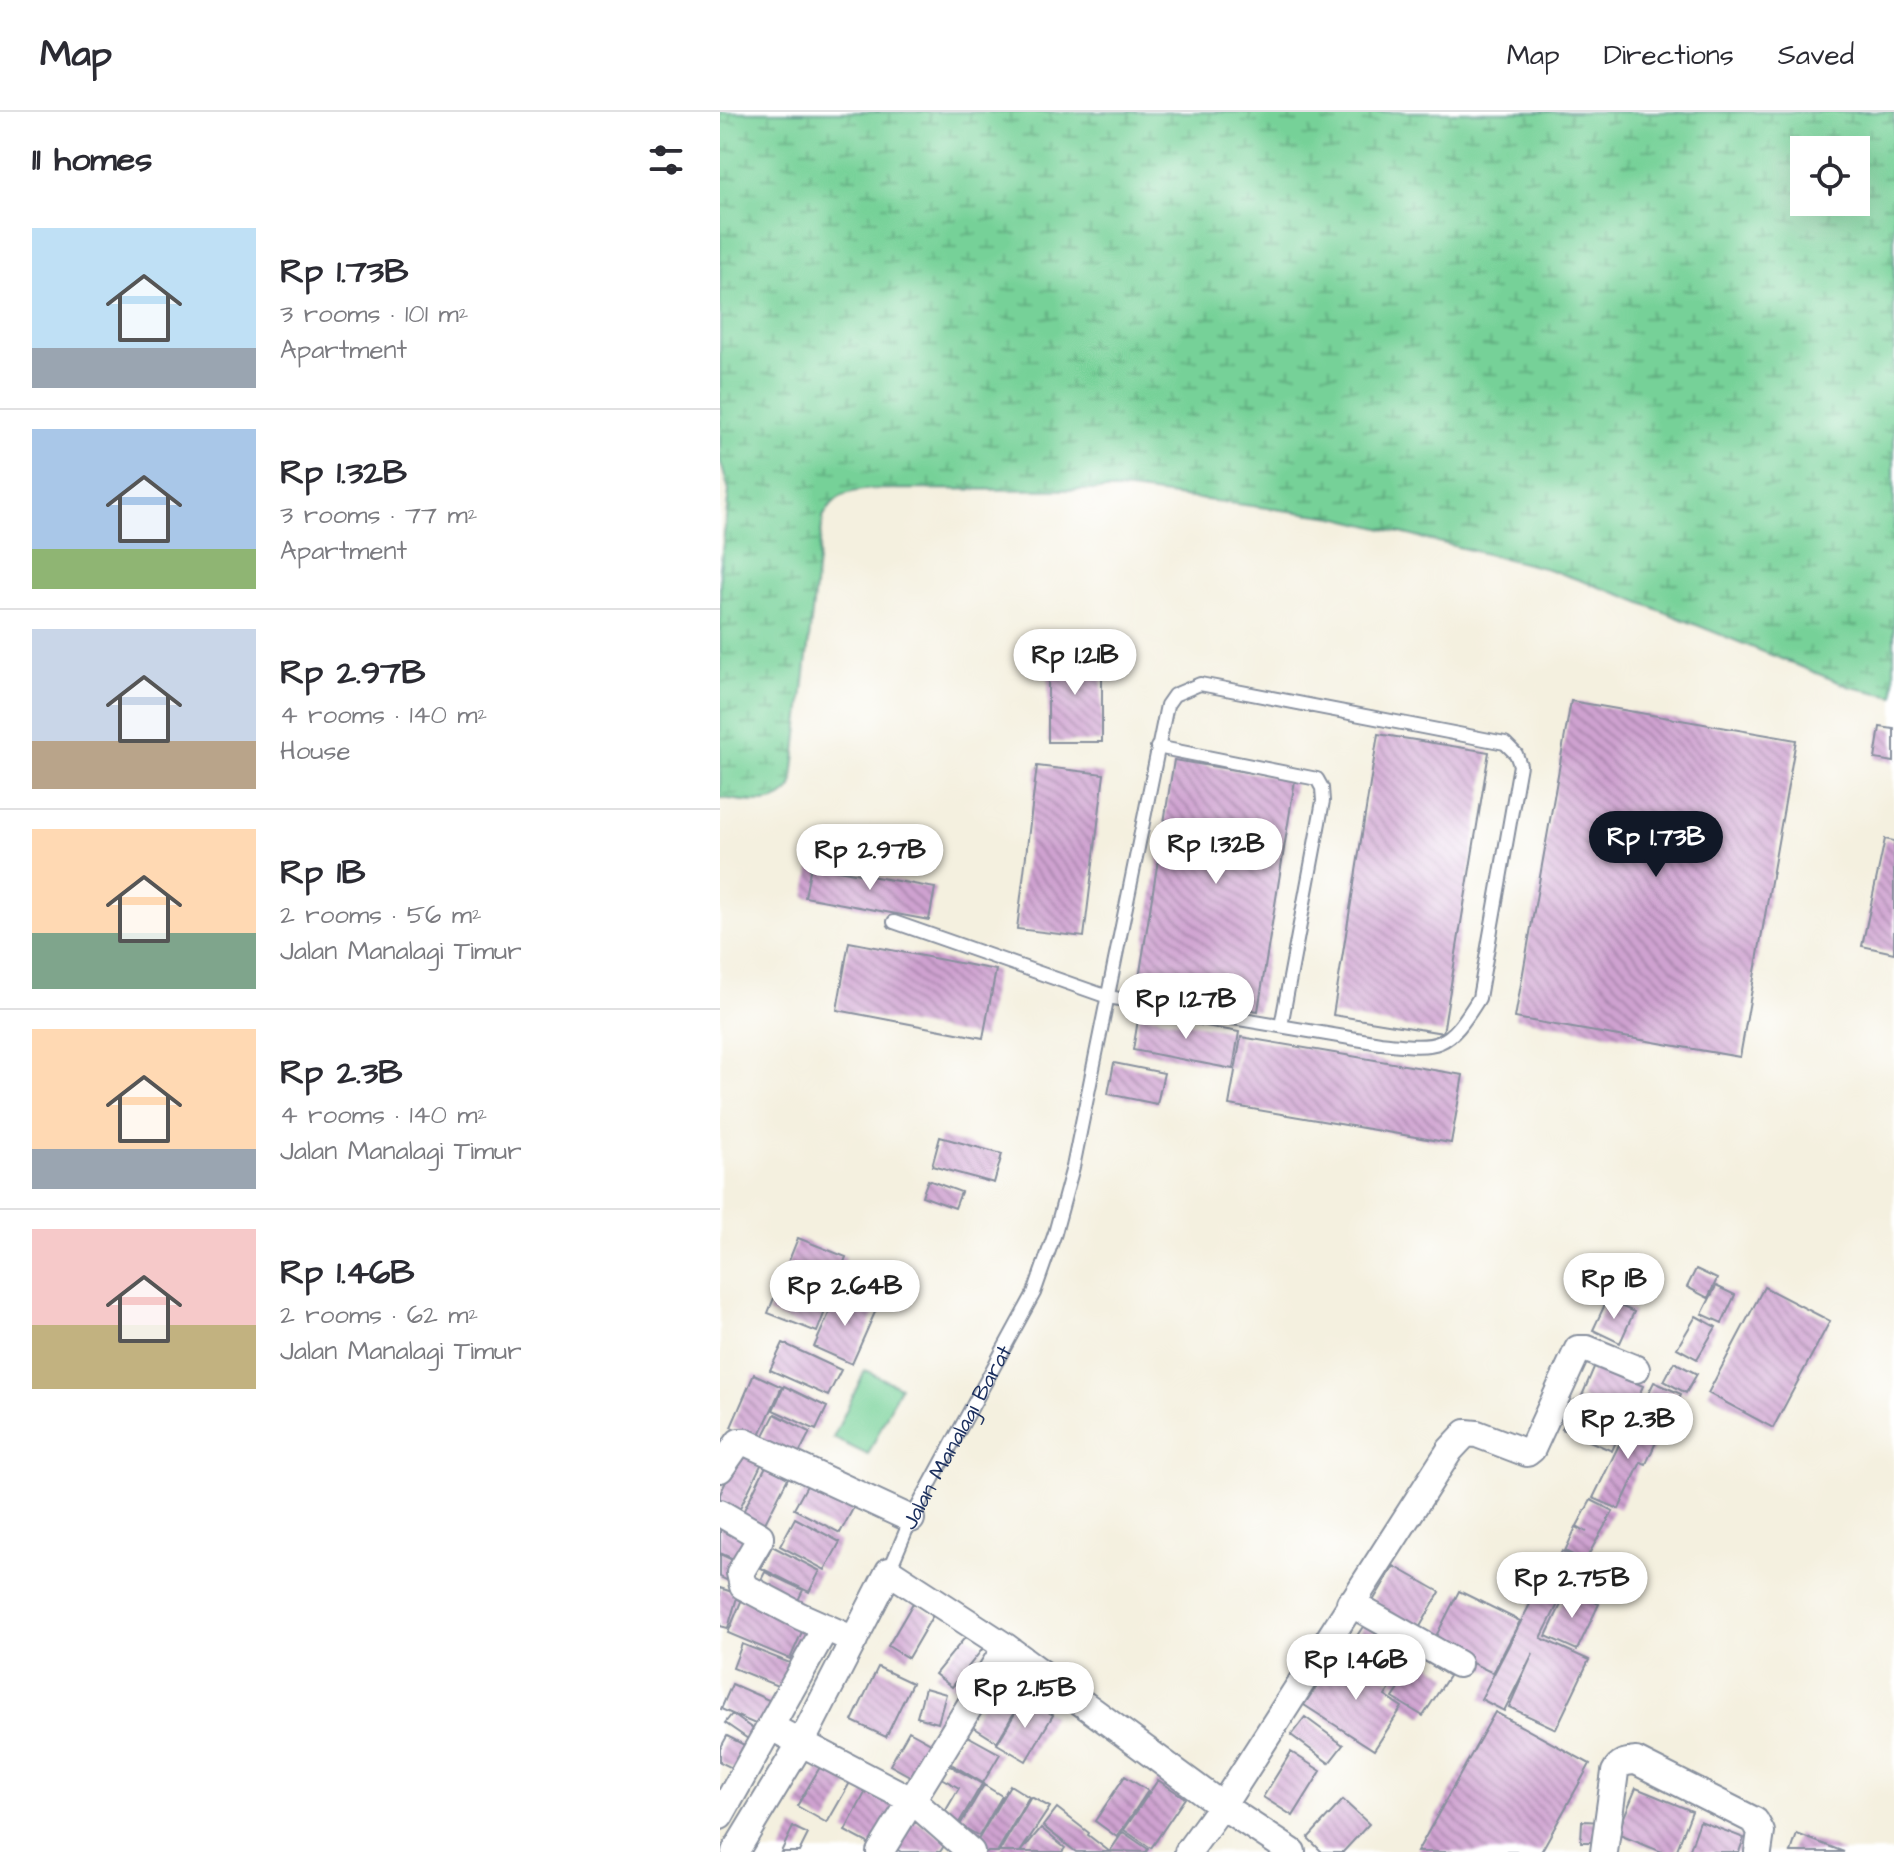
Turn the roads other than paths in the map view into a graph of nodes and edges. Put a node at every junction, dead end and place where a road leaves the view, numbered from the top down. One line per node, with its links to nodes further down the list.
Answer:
1 (1157, 747): 3 (lane, Jalan Manalagi Barat); 4 (lane); 4 (lane, Jalan Manalagi Barat)
2 (894, 922): 3 (lane)
3 (1108, 997): 4 (lane); 8 (lane, Jalan Manalagi Barat)
4 (1281, 1026)
5 (1636, 1369): 10 (street)
6 (720, 1469): 8 (street)
7 (720, 1513): 11 (street)
8 (911, 1519): 9 (lane, Jalan Manalagi Barat)
9 (889, 1571): 12 (street, Jalan Manalagi Barat); 13 (street)
10 (1350, 1603): 14 (street); 18 (street)
11 (826, 1627): 12 (street); 15 (street)
12 (854, 1640): 16 (street, Jalan Manalagi Barat)
13 (1006, 1647): 17 (street); 18 (street)
14 (1458, 1664)
15 (771, 1727): 16 (street); 19 (street)
16 (802, 1741): 17 (street); 21 (street, Jalan Manalagi Barat)
17 (913, 1801): 22 (street); 23 (street)
18 (1221, 1805): 24 (street); 25 (street)
19 (720, 1816)
20 (1759, 1850): 26 (street)
21 (735, 1852)
22 (880, 1852)
23 (971, 1852)
24 (1188, 1852)
25 (1292, 1852)
26 (1604, 1852)

